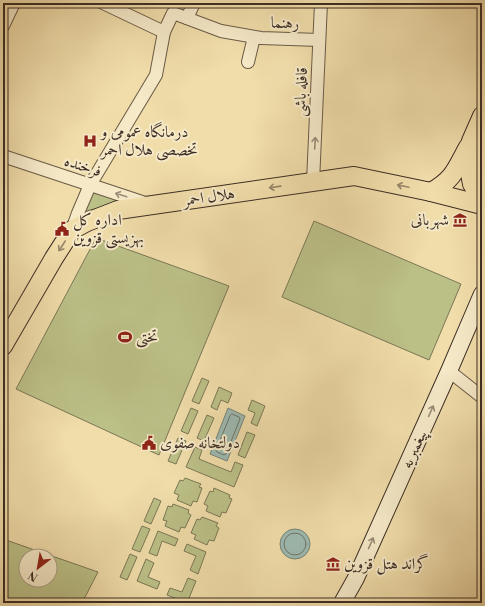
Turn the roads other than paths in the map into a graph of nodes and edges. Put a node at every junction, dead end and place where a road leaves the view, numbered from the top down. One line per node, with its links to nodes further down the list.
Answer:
1 (14, 3): 6 (street)
2 (103, 3): 7 (street)
3 (194, 3): 5 (street)
4 (321, 3): 9 (street, قافله باشی)
5 (187, 18): 7 (street, رهنما); 8 (street, رهنما)
6 (3, 26)
7 (164, 32): 15 (street)
8 (254, 37): 9 (street, رهنما); 10 (street)
9 (319, 40): 14 (street, قافله باشی, one-way to 9)
10 (248, 62)
11 (482, 116): 12 (main road)
12 (472, 141): 16 (main road); 17 (main road)
13 (3, 156): 15 (street, فرخنده)
14 (313, 182): 16 (main road, هلال احمر, one-way to 14); 18 (main road, هلال احمر, one-way to 18)
15 (90, 186): 18 (street, فرخنده, one-way to 15); 19 (street)
16 (431, 192): 17 (main road, هلال احمر)
17 (477, 197)
18 (152, 205): 19 (main road, هلال احمر)
19 (72, 230): 21 (main road, one-way to 21)
20 (482, 294): 22 (main road, پیغمبریه)
21 (3, 346)
22 (449, 371): 23 (street); 24 (main road, پیغمبریه, one-way to 22)
23 (482, 396)
24 (342, 603)

